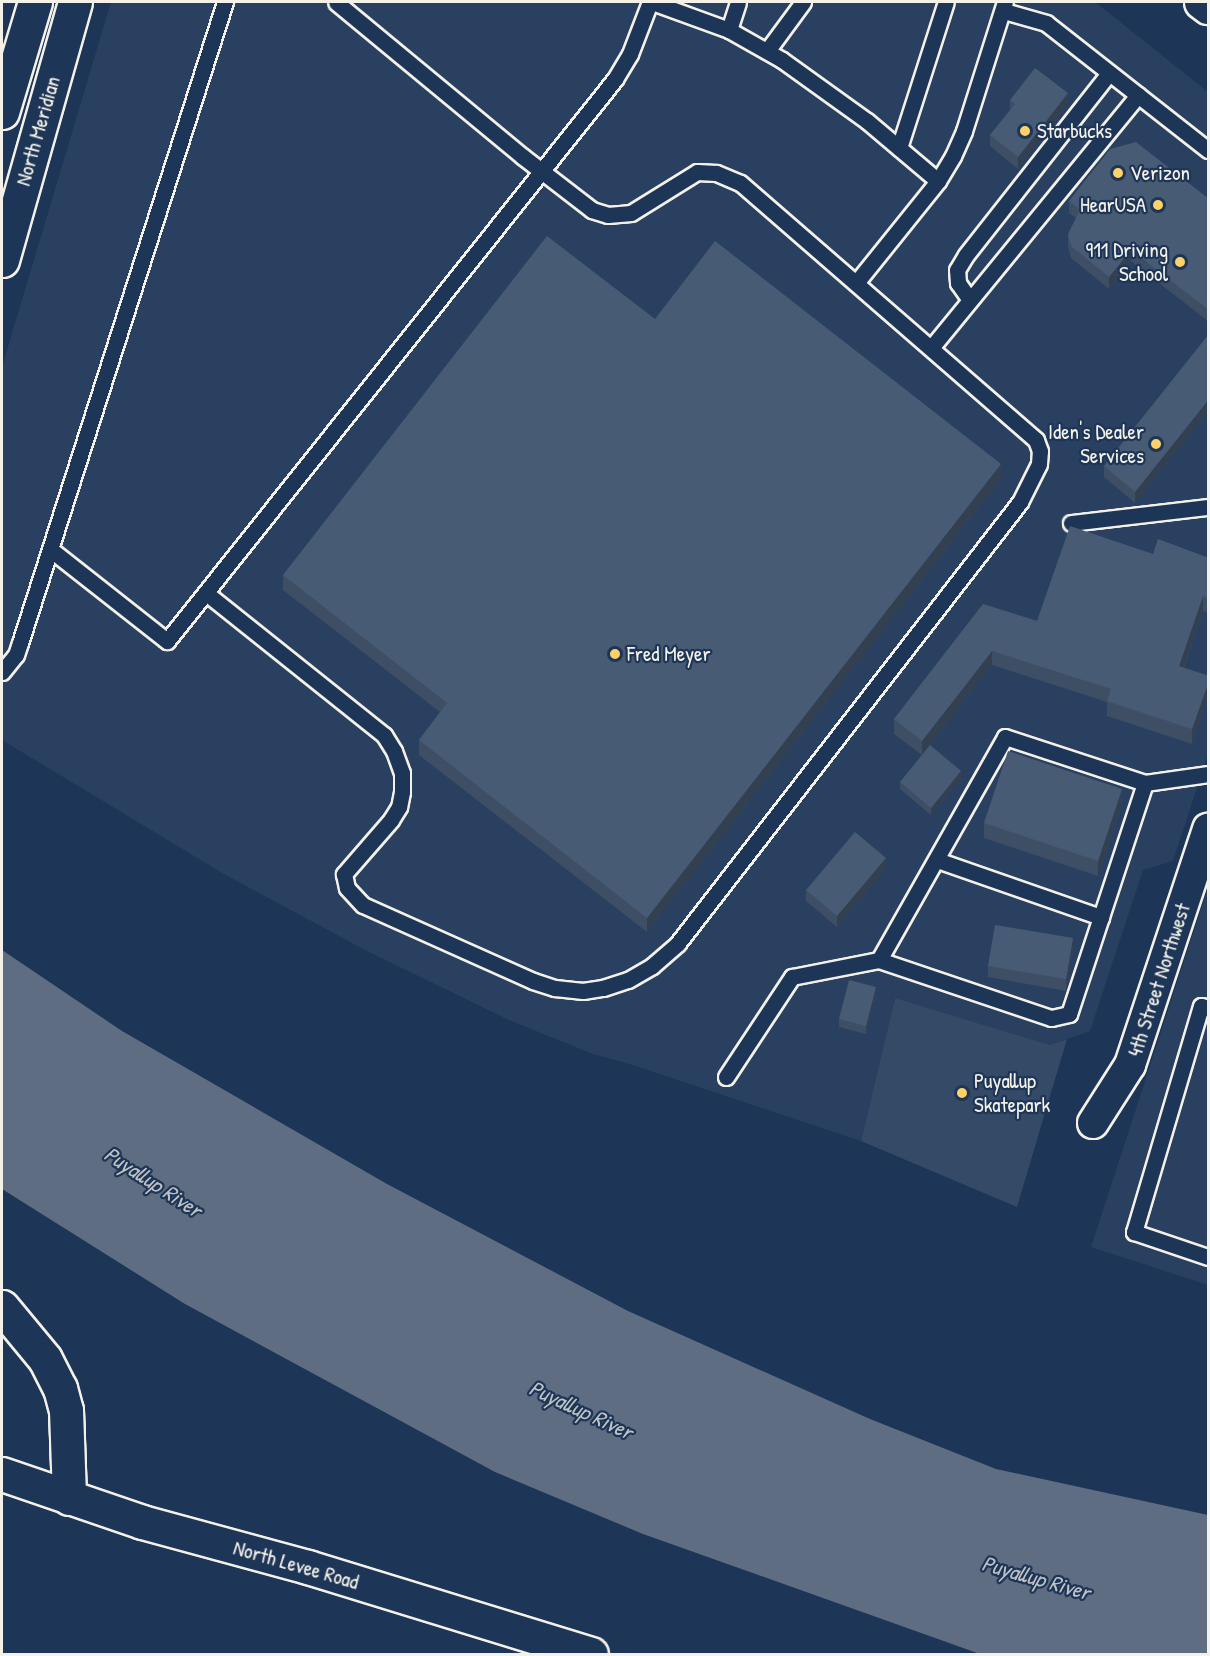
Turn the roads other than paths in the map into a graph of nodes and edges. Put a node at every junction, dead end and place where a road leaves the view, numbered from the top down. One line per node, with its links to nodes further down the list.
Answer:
1 (35, 2): 16 (street, North Meridian)
2 (75, 2): 21 (street, North Meridian)
3 (225, 2): 27 (lane)
4 (336, 2): 19 (lane)
5 (651, 2): 12 (lane); 19 (lane)
6 (738, 2): 12 (lane)
7 (803, 2): 13 (lane)
8 (946, 2): 17 (lane)
9 (1201, 2): 11 (street)
10 (1008, 5): 14 (lane); 20 (lane)
11 (1209, 7)
12 (729, 30): 13 (lane)
13 (767, 51): 17 (lane)
14 (1109, 73): 15 (lane); 23 (lane)
15 (1138, 95): 18 (lane); 23 (lane)
16 (2, 112)
17 (899, 148): 20 (lane)
18 (1209, 150)
19 (540, 171): 22 (lane); 28 (lane)
20 (938, 181): 22 (lane)
21 (2, 260)
22 (856, 283): 24 (lane)
23 (970, 300): 24 (lane)
24 (931, 348): 28 (lane)
25 (1209, 507): 26 (lane)
26 (1071, 524)
27 (50, 549): 28 (lane); 29 (lane)
28 (206, 593)
29 (2, 672)
30 (1209, 774): 31 (lane)
31 (1144, 783): 33 (lane); 34 (lane)
32 (1209, 829): 38 (street, 4th Street Northwest)
33 (938, 860): 34 (lane); 35 (lane)
34 (1101, 917): 35 (lane)
35 (879, 960): 37 (lane)
36 (1209, 1008): 39 (lane)
37 (726, 1077)
38 (1093, 1123)
39 (1209, 1257)
40 (2, 1307): 42 (street)
41 (2, 1474): 42 (street, North Levee Road)
42 (69, 1498): 43 (street, North Levee Road)
43 (591, 1654)

